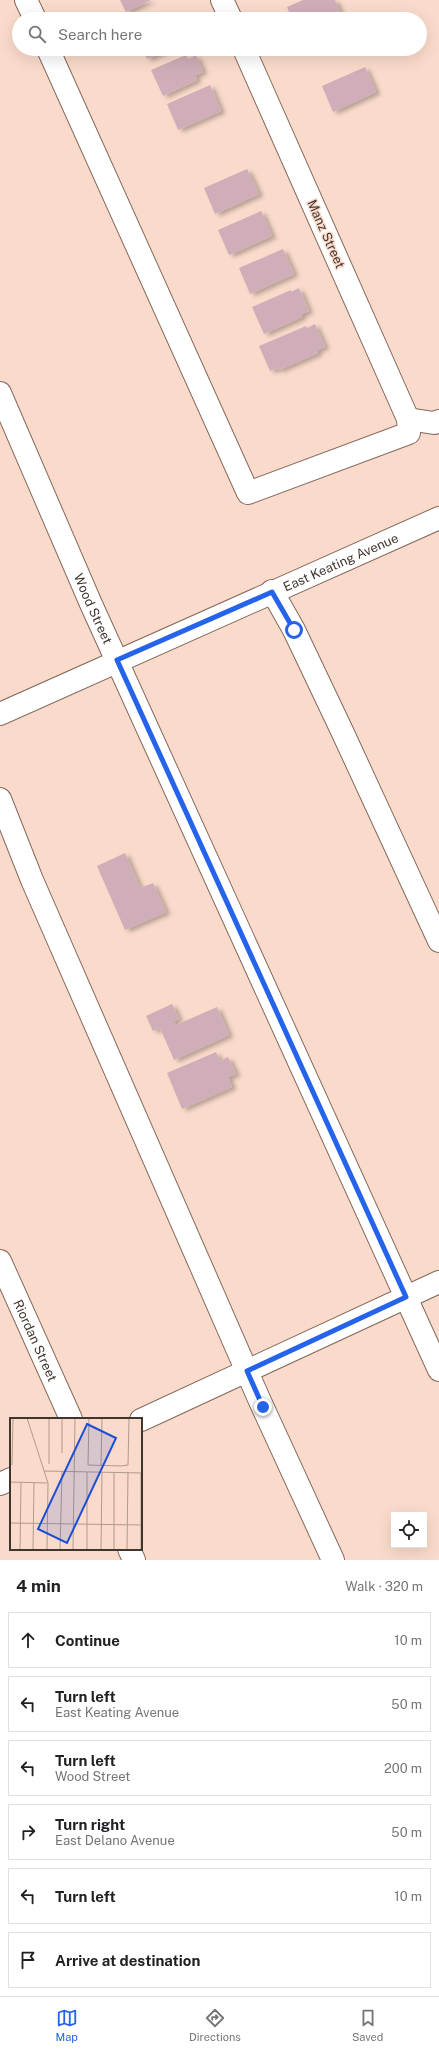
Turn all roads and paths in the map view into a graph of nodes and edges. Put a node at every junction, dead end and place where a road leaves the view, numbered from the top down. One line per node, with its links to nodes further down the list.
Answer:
1 (26, 0): 3 (street)
2 (222, 0): 4 (street)
3 (32, 12)
4 (227, 12)
5 (51, 56): 8 (street)
6 (247, 56): 8 (street, Manz Street)
7 (0, 393): 12 (street, Wood Street)
8 (408, 419): 9 (street)
9 (439, 421)
10 (439, 518): 11 (street, East Keating Avenue)
11 (272, 592): 12 (street, East Keating Avenue); 15 (street)
12 (117, 660): 13 (street, East Keating Avenue); 18 (street, Wood Street)
13 (0, 714)
14 (0, 798): 20 (street)
15 (439, 941)
16 (0, 1261): 21 (street, Riordan Street)
17 (439, 1282): 18 (street)
18 (406, 1297): 19 (street, Wood Street); 20 (street)
19 (439, 1370)
20 (247, 1371): 22 (street); 27 (street)
21 (71, 1418)
22 (142, 1420)
23 (10, 1479): 24 (street)
24 (0, 1484)
25 (129, 1550): 26 (street)
26 (134, 1560)
27 (333, 1560)

